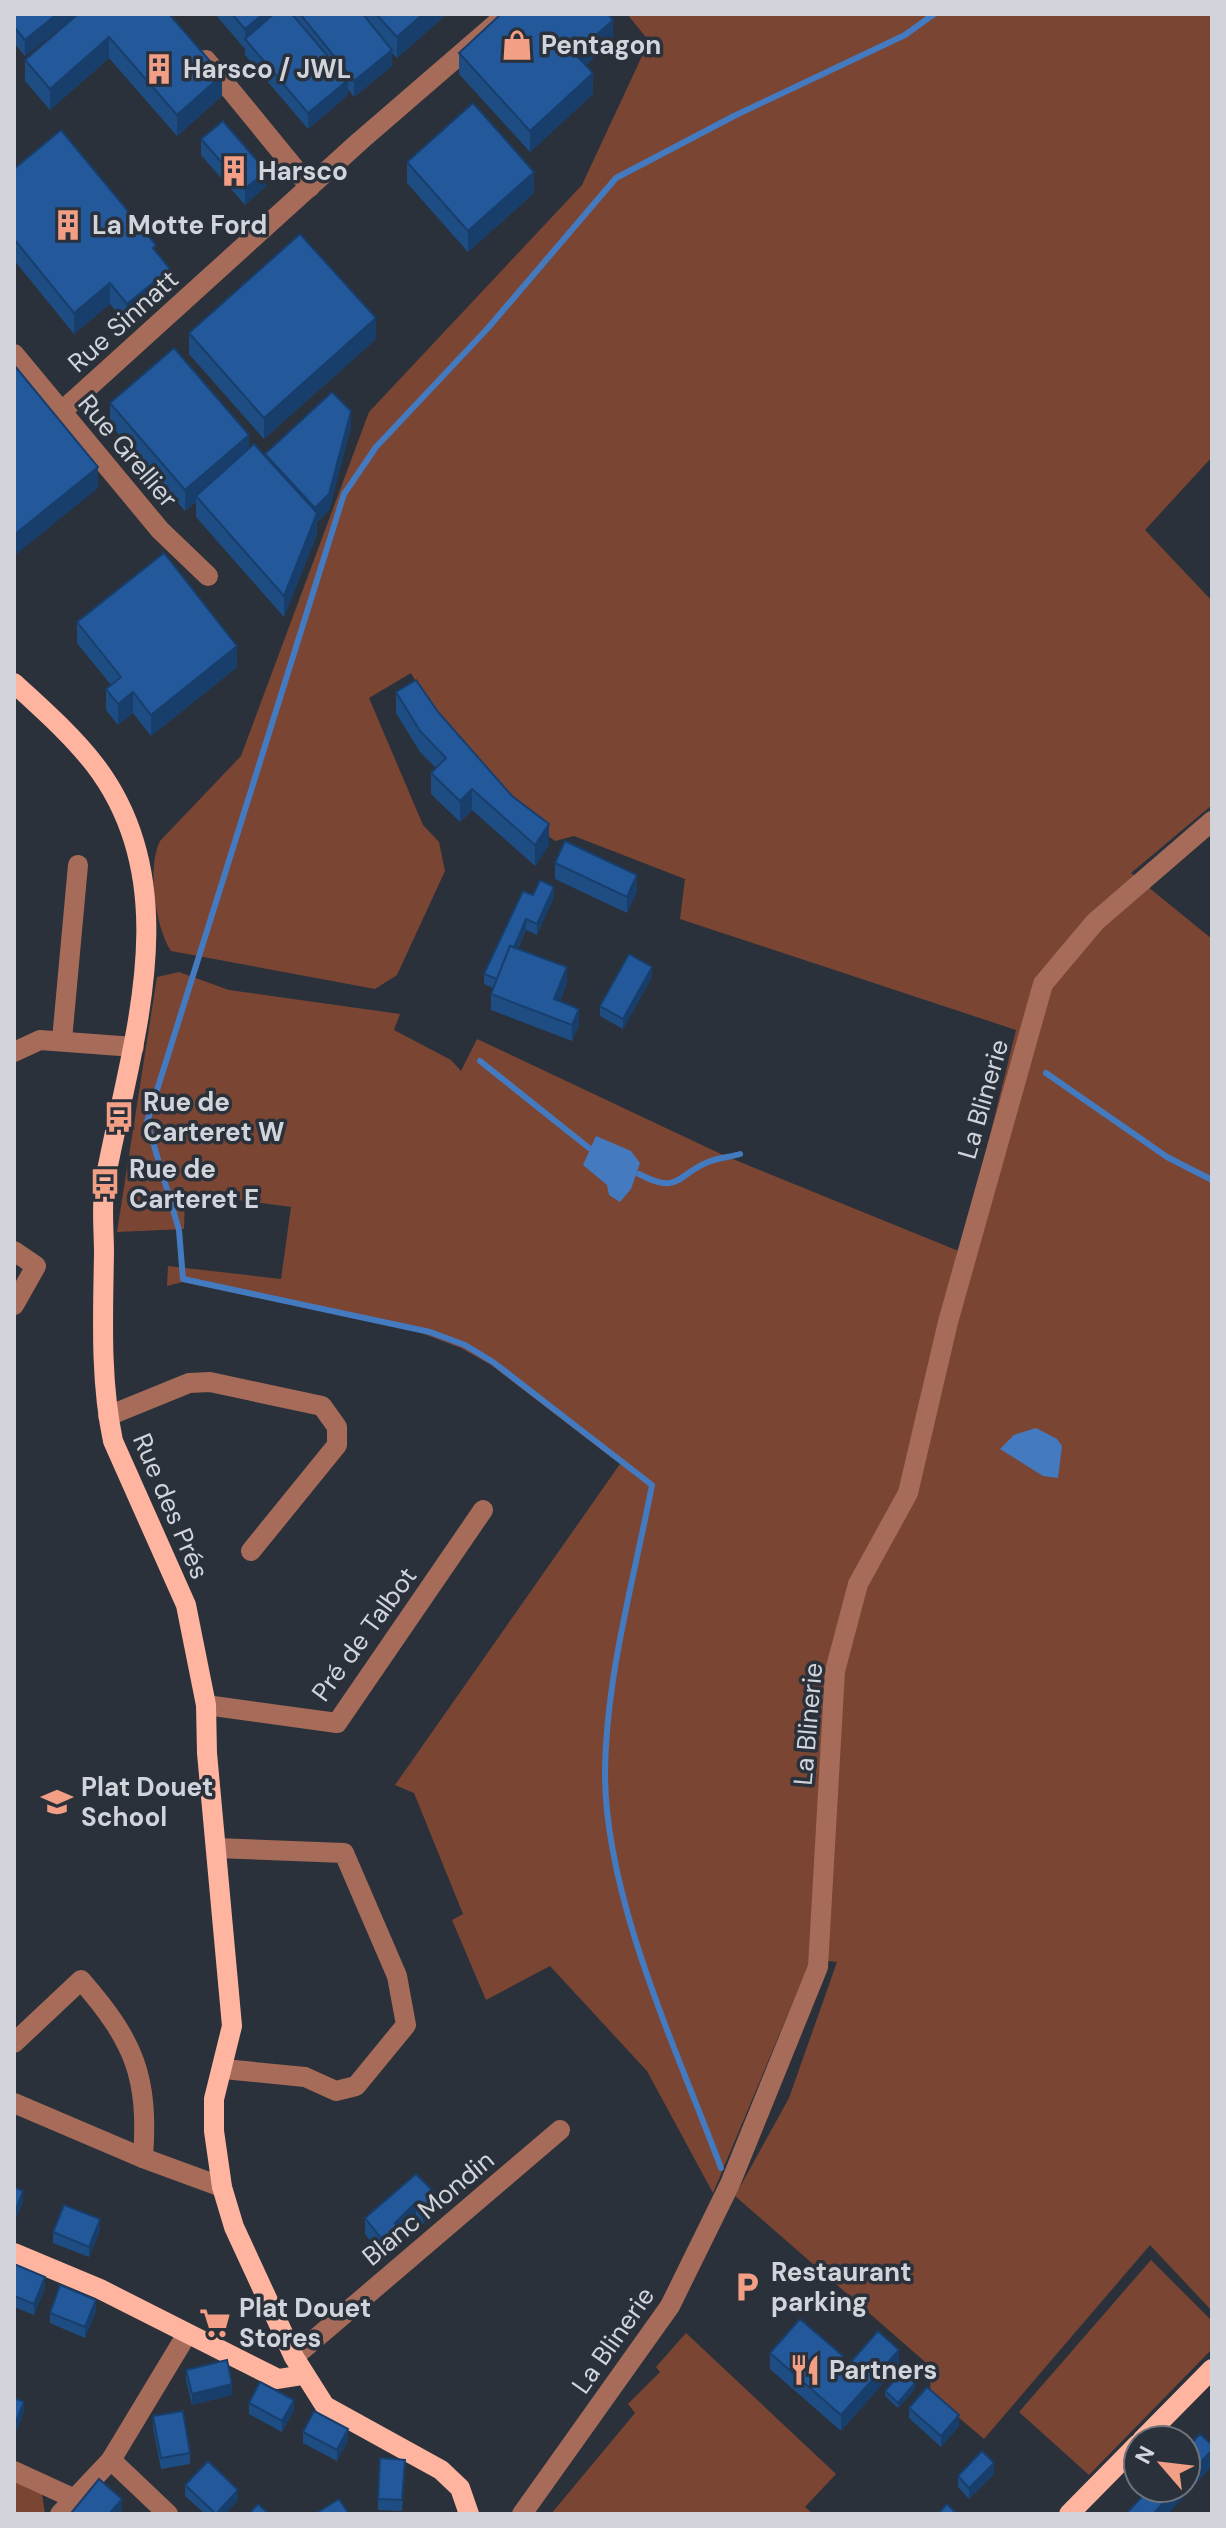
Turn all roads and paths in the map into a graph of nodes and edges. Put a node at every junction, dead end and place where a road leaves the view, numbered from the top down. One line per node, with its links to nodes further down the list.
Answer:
1 (507, 14): 3 (street, Rue Sinnatt)
2 (189, 39): 3 (street)
3 (310, 187): 5 (street, Rue Sinnatt)
4 (14, 354): 5 (street, Rue Grellier)
5 (61, 412): 6 (street, Rue Grellier)
6 (208, 576)
7 (14, 683): 11 (main road, Rue des Prés)
8 (1212, 821): 38 (street, La Blinerie)
9 (78, 865): 10 (street)
10 (62, 1040): 11 (street); 12 (street)
11 (134, 1047): 15 (main road, Rue des Prés)
12 (14, 1052)
13 (14, 1251): 14 (street)
14 (14, 1305)
15 (108, 1416): 17 (street); 18 (main road, Rue des Prés)
16 (483, 1510): 18 (street, Pré de Talbot)
17 (251, 1551)
18 (206, 1705): 19 (main road, Rue des Prés)
19 (216, 1848): 21 (main road, Rue des Prés); 21 (street)
20 (14, 2043): 24 (street)
21 (224, 2069): 25 (main road, Rue des Prés)
22 (14, 2103): 24 (street)
23 (560, 2130): 28 (street, Blanc Mondin)
24 (143, 2158): 25 (street)
25 (222, 2187): 28 (main road, Rue des Prés)
26 (14, 2253): 27 (main road)
27 (187, 2334): 28 (main road); 31 (street)
28 (298, 2366): 37 (main road, Rue des Prés)
29 (1212, 2369): 30 (main road)
30 (1158, 2424)
31 (111, 2460): 34 (street); 36 (street)
32 (1122, 2460): 39 (main road)
33 (14, 2471): 34 (street)
34 (75, 2499): 35 (street)
35 (60, 2514)
36 (168, 2514)
37 (469, 2514)
38 (522, 2514)
39 (1069, 2514)

